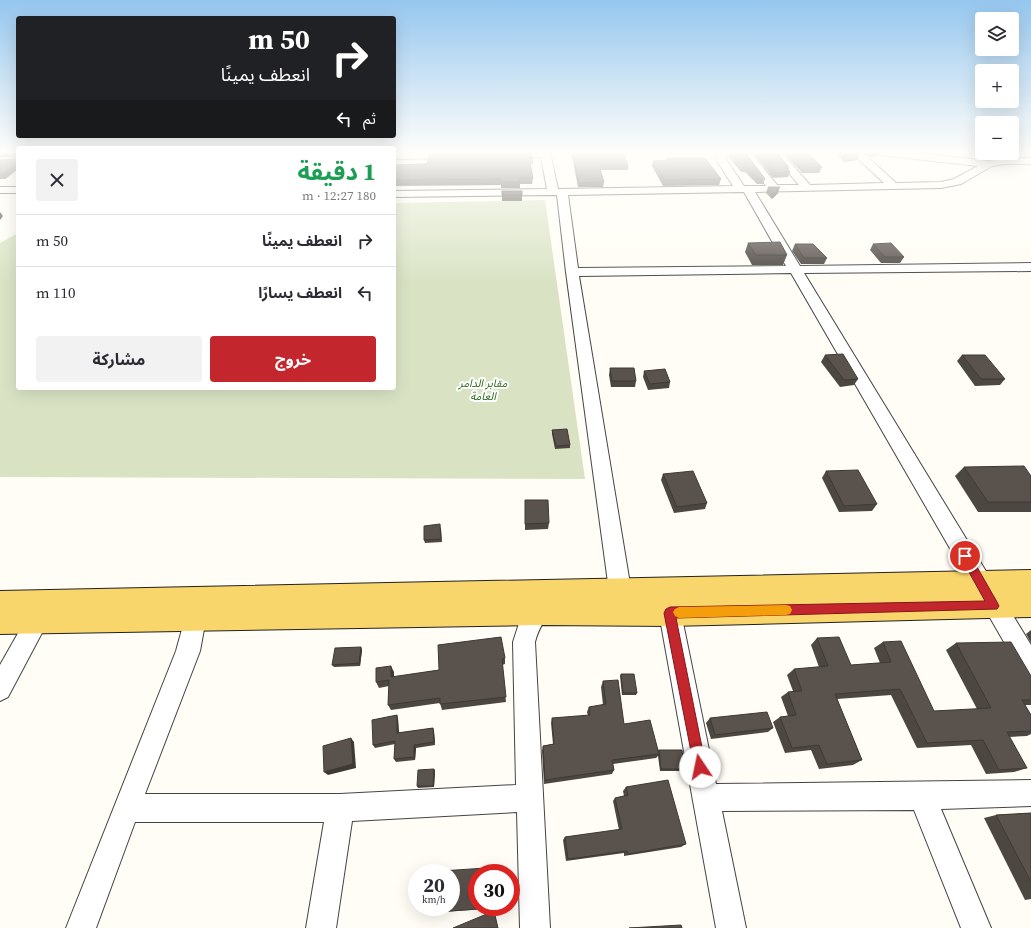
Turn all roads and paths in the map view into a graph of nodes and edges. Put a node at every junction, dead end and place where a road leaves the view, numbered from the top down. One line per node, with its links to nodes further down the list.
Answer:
1 (558, 195): 5 (street)
2 (748, 195): 4 (street)
3 (1031, 267): 4 (street)
4 (798, 271): 5 (street); 8 (street)
5 (572, 272): 7 (street)
6 (1031, 582): 8 (main road)
7 (620, 590): 8 (main road); 9 (main road)
8 (988, 595): 11 (main road); 13 (main road); 16 (street)
9 (543, 602): 12 (main road); 13 (main road); 14 (main road); 20 (street)
10 (0, 603): 12 (main road)
11 (1031, 605)
12 (43, 611): 14 (main road); 15 (main road); 17 (street)
13 (670, 613): 21 (street)
14 (195, 618): 22 (street)
15 (0, 620)
16 (1031, 667)
17 (0, 689)
18 (1031, 793): 19 (street)
19 (922, 796): 21 (street); 28 (street)
20 (530, 798): 23 (street); 26 (street)
21 (706, 798): 27 (street)
22 (126, 808): 23 (street); 24 (street)
23 (340, 808): 25 (street)
24 (81, 928)
25 (322, 928)
26 (535, 928)
27 (731, 928)
28 (976, 928)

